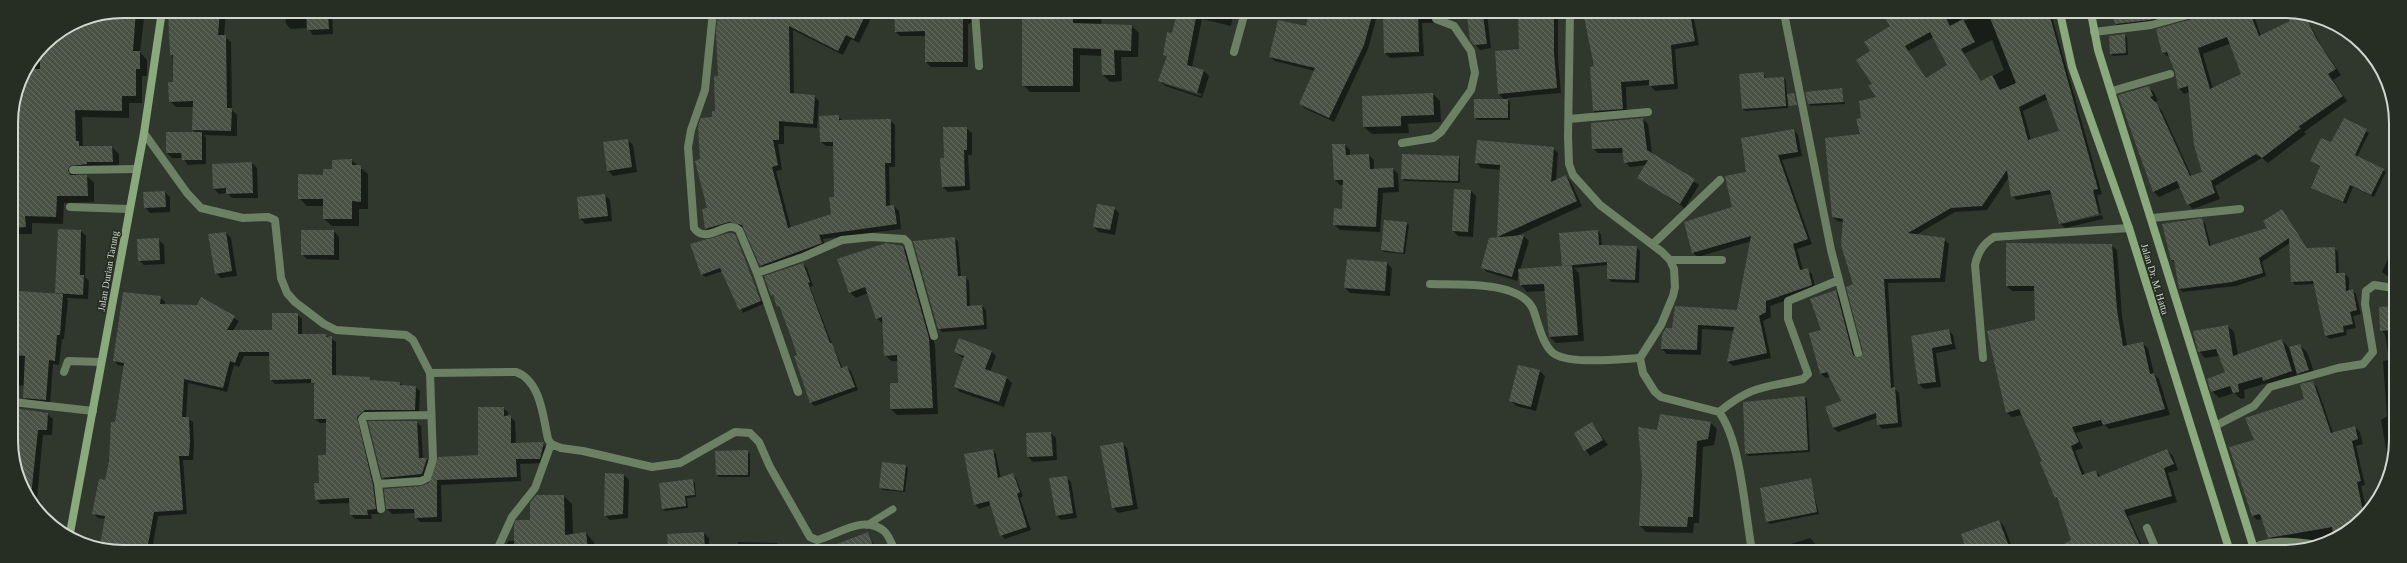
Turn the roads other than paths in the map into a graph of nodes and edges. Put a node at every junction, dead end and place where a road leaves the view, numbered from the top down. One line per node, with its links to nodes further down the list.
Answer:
1 (161, 18): 18 (main road, Jalan Durian Tarung)
2 (712, 18): 31 (street)
3 (975, 18): 13 (street)
4 (1243, 18): 12 (street)
5 (1436, 18): 19 (street)
6 (1570, 18): 17 (street)
7 (1785, 18): 32 (street)
8 (2061, 18): 27 (main road, Jalan Dr. M. Hatta)
9 (2091, 18): 11 (main road, Jalan Dr. M. Hatta)
10 (2177, 18): 11 (street)
11 (2094, 32): 15 (main road, Jalan Dr. M. Hatta)
12 (1234, 52)
13 (979, 66)
14 (2170, 74): 15 (street)
15 (2112, 91): 26 (main road, Jalan Dr. M. Hatta)
16 (1648, 112): 17 (street)
17 (1569, 119): 28 (street)
18 (144, 133): 20 (main road, Jalan Durian Tarung); 41 (street)
19 (1402, 143)
20 (136, 169): 21 (street); 24 (main road, Jalan Durian Tarung)
21 (73, 170)
22 (1720, 180): 28 (street)
23 (70, 207): 24 (street)
24 (129, 209): 39 (main road, Jalan Durian Tarung)
25 (2240, 209): 26 (street)
26 (2152, 218): 47 (main road, Jalan Dr. M. Hatta)
27 (2129, 228): 38 (street); 60 (main road, Jalan Dr. M. Hatta)
28 (1653, 244): 29 (street)
29 (1670, 260): 30 (street); 37 (street)
30 (1722, 260)
31 (757, 273): 35 (street); 42 (street)
32 (1839, 280): 36 (street); 45 (street)
33 (1430, 284): 37 (street)
34 (2389, 287): 47 (street)
35 (934, 336)
36 (1858, 353)
37 (1640, 358): 45 (street)
38 (1983, 358)
39 (101, 362): 40 (street); 44 (main road, Jalan Durian Tarung)
40 (64, 372)
41 (430, 373): 46 (street); 48 (street)
42 (798, 392)
43 (18, 403): 44 (street)
44 (94, 411): 54 (main road, Jalan Durian Tarung)
45 (1719, 412): 58 (street)
46 (430, 415): 49 (street); 49 (street)
47 (2217, 425): 61 (main road, Jalan Dr. M. Hatta)
48 (551, 444): 52 (street); 56 (street)
49 (378, 484): 50 (street)
50 (381, 509)
51 (893, 510): 52 (lane)
52 (867, 525): 57 (street)
53 (2147, 528): 59 (street)
54 (70, 531)
55 (2303, 543): 62 (street)
56 (499, 545)
57 (892, 545)
58 (1751, 545)
59 (2154, 545)
60 (2228, 545)
61 (2254, 545)
62 (2272, 545)

